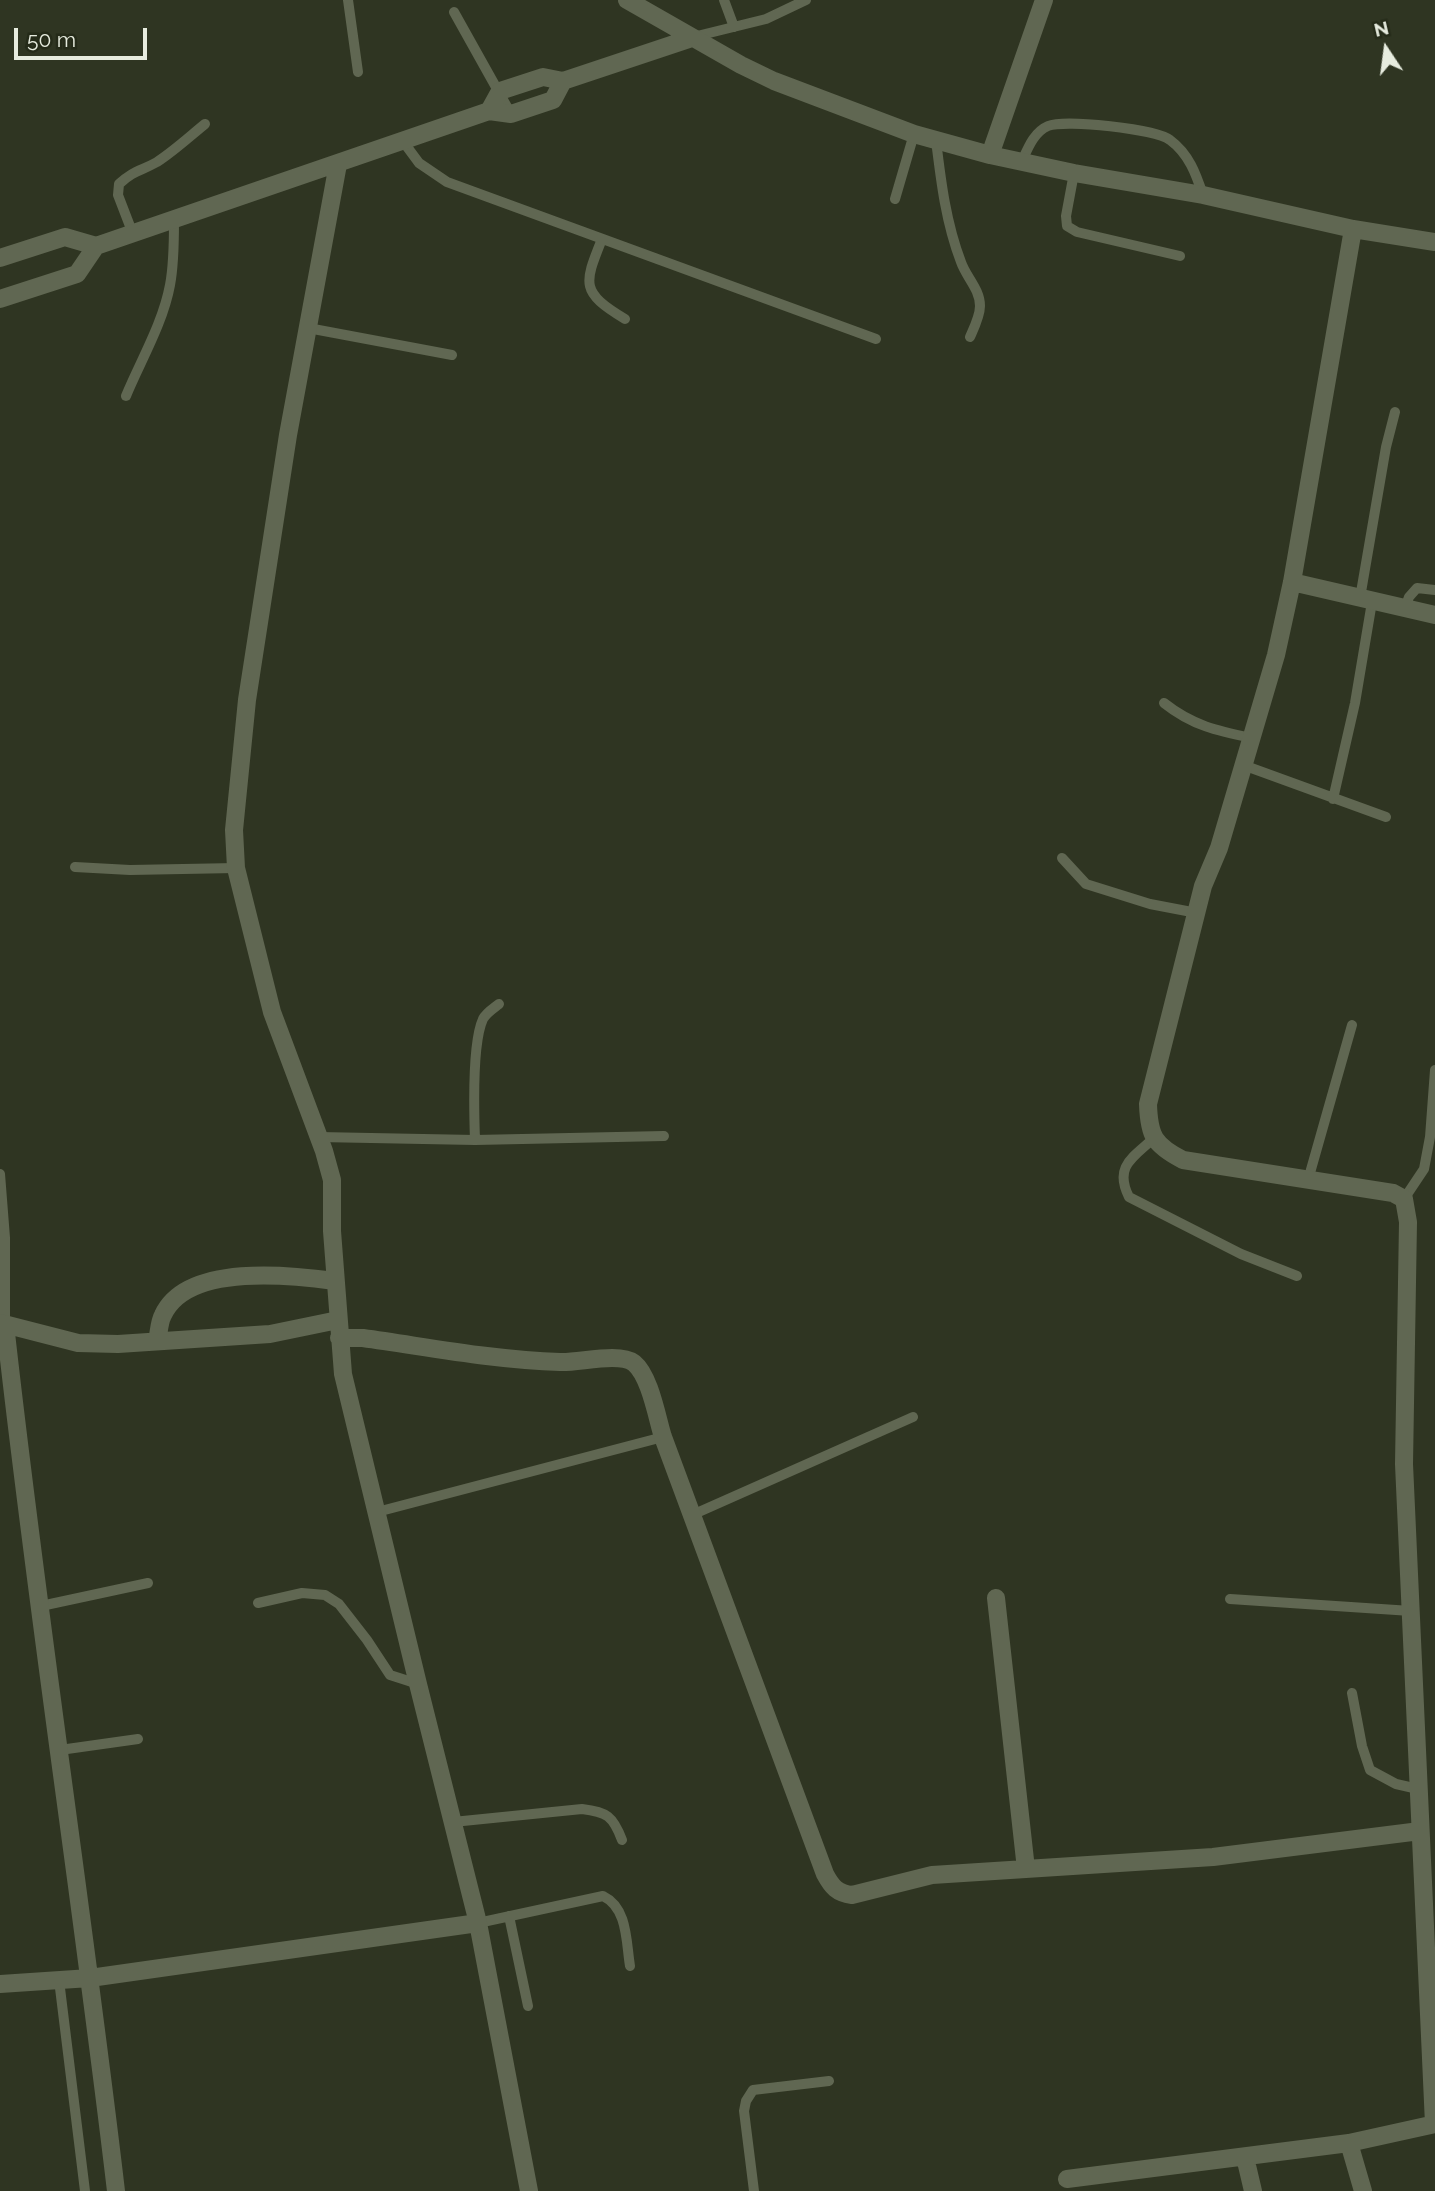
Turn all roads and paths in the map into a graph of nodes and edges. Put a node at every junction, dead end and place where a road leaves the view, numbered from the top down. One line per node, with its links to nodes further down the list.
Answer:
1 (348, 0): 9 (lane)
2 (627, 0): 8 (street)
3 (724, 0): 7 (lane)
4 (806, 0): 7 (lane)
5 (1044, 0): 18 (street)
6 (454, 12): 11 (lane)
7 (734, 27): 8 (lane)
8 (692, 38): 10 (street); 15 (street)
9 (358, 72)
10 (563, 81): 11 (street); 13 (street)
11 (500, 91): 12 (street); 13 (lane)
12 (489, 111): 13 (street); 16 (street)
13 (511, 114)
14 (205, 124): 26 (lane)
15 (914, 134): 17 (street); 23 (lane)
16 (402, 140): 20 (street); 27 (lane)
17 (936, 140): 18 (street); 35 (lane)
18 (990, 155): 19 (street)
19 (1022, 160): 21 (street); 22 (lane)
20 (338, 164): 24 (street); 34 (street)
21 (1074, 173): 22 (street); 30 (lane)
22 (1203, 195): 25 (street)
23 (895, 199)
24 (174, 221): 26 (street); 38 (lane)
25 (1353, 229): 28 (street); 40 (street)
26 (133, 234): 29 (street)
27 (602, 239): 33 (lane); 36 (lane)
28 (1435, 242)
29 (96, 246): 31 (street); 32 (street)
30 (1180, 257)
31 (0, 258)
32 (0, 299)
33 (625, 319)
34 (308, 328): 37 (lane); 52 (street)
35 (970, 337)
36 (876, 339)
37 (452, 355)
38 (126, 396)
39 (1395, 412): 42 (lane)
40 (1292, 582): 42 (street); 46 (street)
41 (1435, 590): 43 (lane)
42 (1366, 600): 43 (street); 48 (lane)
43 (1405, 608): 44 (street)
44 (1435, 615)
45 (1164, 703): 46 (lane)
46 (1252, 738): 47 (street)
47 (1243, 765): 48 (lane); 53 (street)
48 (1333, 799): 49 (lane)
49 (1386, 817)
50 (1062, 858): 53 (lane)
51 (75, 867): 52 (lane)
52 (236, 868): 58 (street)
53 (1197, 913): 59 (street)
54 (499, 1004): 60 (lane)
55 (1352, 1025): 62 (lane)
56 (1435, 1070): 63 (lane)
57 (664, 1136): 60 (lane)
58 (319, 1137): 60 (lane); 65 (street)
59 (1153, 1139): 62 (street); 64 (lane)
60 (475, 1140)
61 (0, 1174): 66 (lane)
62 (1308, 1180): 63 (street)
63 (1404, 1199): 78 (street)
64 (1297, 1276)
65 (335, 1281): 67 (street); 68 (street)
66 (3, 1324): 68 (street); 77 (street)
67 (339, 1329): 68 (street); 70 (street); 71 (street)
68 (157, 1341)
69 (913, 1417): 72 (lane)
70 (663, 1437): 71 (lane); 72 (street)
71 (377, 1512): 79 (street)
72 (692, 1514): 87 (street)
73 (148, 1583): 77 (lane)
74 (996, 1598): 87 (street)
75 (1230, 1599): 78 (lane)
76 (258, 1603): 79 (lane)
77 (41, 1606): 82 (street)
78 (1410, 1611): 83 (street)
79 (418, 1685): 84 (street)
80 (1352, 1693): 83 (lane)
81 (138, 1739): 82 (lane)
82 (60, 1750): 91 (street)
83 (1418, 1789): 85 (street)
84 (453, 1822): 86 (lane); 89 (street)
85 (1420, 1831): 87 (street); 96 (street)
86 (622, 1840)
87 (1026, 1869)
88 (509, 1916): 89 (lane); 90 (lane); 94 (lane)
89 (478, 1923): 91 (street); 102 (street)
90 (630, 1966)
91 (90, 1978): 92 (street); 101 (street)
92 (59, 1980): 93 (street); 100 (lane)
93 (0, 1984)
94 (528, 2006)
95 (829, 2081): 103 (lane)
96 (1434, 2124): 97 (street)
97 (1349, 2143): 98 (street); 105 (street)
98 (1245, 2157): 99 (street); 104 (street)
99 (1067, 2179)
100 (85, 2191)
101 (117, 2191)
102 (530, 2191)
103 (754, 2191)
104 (1253, 2191)
105 (1363, 2191)

